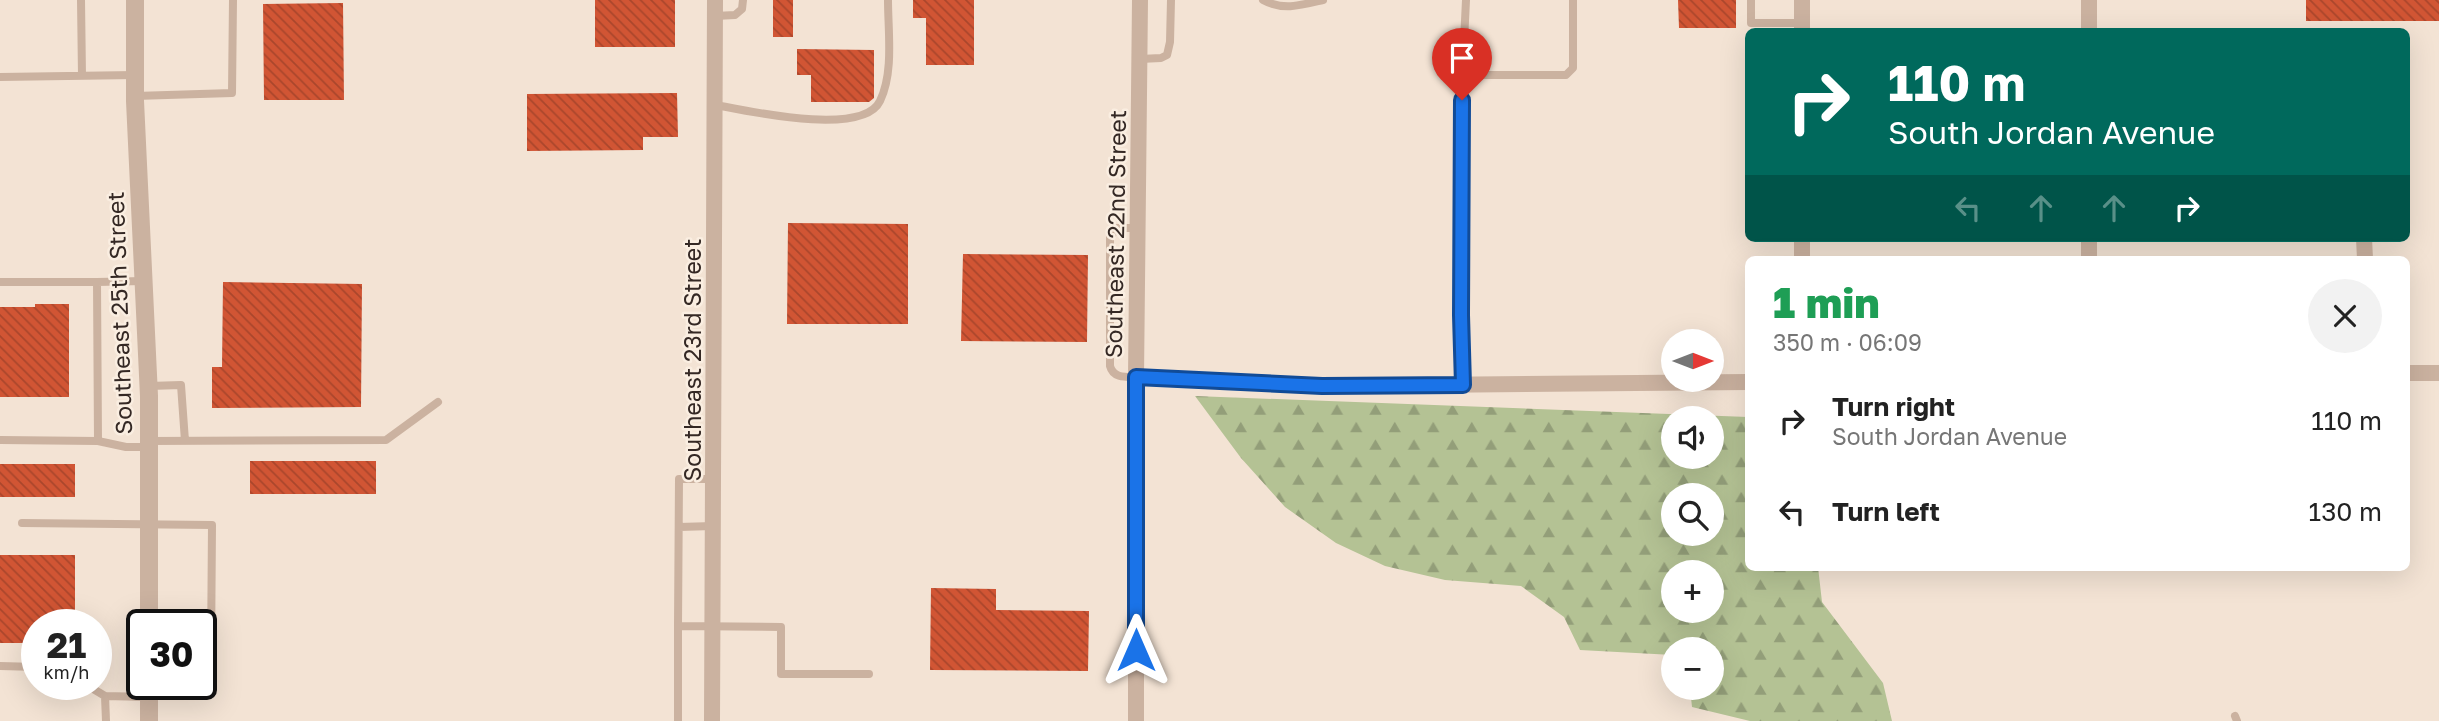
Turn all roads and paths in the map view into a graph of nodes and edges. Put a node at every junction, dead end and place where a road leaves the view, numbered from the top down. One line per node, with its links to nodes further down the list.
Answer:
1 (80, 0): 21 (lane)
2 (135, 0): 19 (street, Southeast 25th Street)
3 (233, 0): 23 (lane)
4 (743, 0): 15 (lane)
5 (888, 0): 24 (lane)
6 (1140, 0): 18 (street, Southeast 22nd Street)
7 (1171, 0): 18 (lane)
8 (1263, 0): 9 (lane)
9 (1323, 0)
10 (1466, 0): 20 (lane)
11 (1573, 0): 20 (lane)
12 (1751, 0): 16 (lane)
13 (1802, 0): 16 (street)
14 (2089, 0): 17 (street)
15 (715, 8): 24 (street, Southeast 23rd Street)
16 (1802, 27)
17 (2089, 28)
18 (1140, 59): 25 (street, Southeast 22nd Street)
19 (135, 75): 21 (lane); 23 (street, Southeast 25th Street)
20 (1463, 75): 33 (lane)
21 (82, 76): 22 (lane)
22 (0, 78)
23 (135, 96): 26 (street, Southeast 25th Street)
24 (716, 106): 40 (street, Southeast 23rd Street)
25 (1138, 228): 31 (street, Southeast 22nd Street); 31 (lane)
26 (143, 281): 28 (lane); 34 (street, Southeast 25th Street)
27 (0, 282): 28 (lane)
28 (97, 282): 38 (lane)
29 (2410, 373): 30 (street)
30 (2439, 373)
31 (1136, 377): 33 (street); 58 (street, Southeast 22nd Street)
32 (1745, 382): 33 (street)
33 (1463, 385)
34 (149, 386): 37 (lane); 39 (street, Southeast 25th Street)
35 (438, 402): 37 (lane)
36 (0, 440): 38 (lane)
37 (184, 440): 39 (lane)
38 (98, 441): 39 (lane)
39 (149, 444): 42 (street, Southeast 25th Street)
40 (714, 479): 43 (street, Southeast 23rd Street); 44 (lane)
41 (22, 523): 42 (lane)
42 (149, 523): 45 (street, Southeast 25th Street); 46 (lane)
43 (713, 526): 44 (lane); 48 (street, Southeast 23rd Street)
44 (679, 527): 47 (lane)
45 (149, 609)
46 (211, 609)
47 (678, 626): 48 (lane); 56 (lane)
48 (713, 626): 51 (lane); 57 (street, Southeast 23rd Street)
49 (0, 666): 50 (lane)
50 (21, 667)
51 (869, 674)
52 (105, 700): 54 (lane)
53 (149, 700): 55 (street)
54 (106, 721)
55 (149, 721)
56 (678, 721)
57 (712, 721)
58 (1136, 721)

